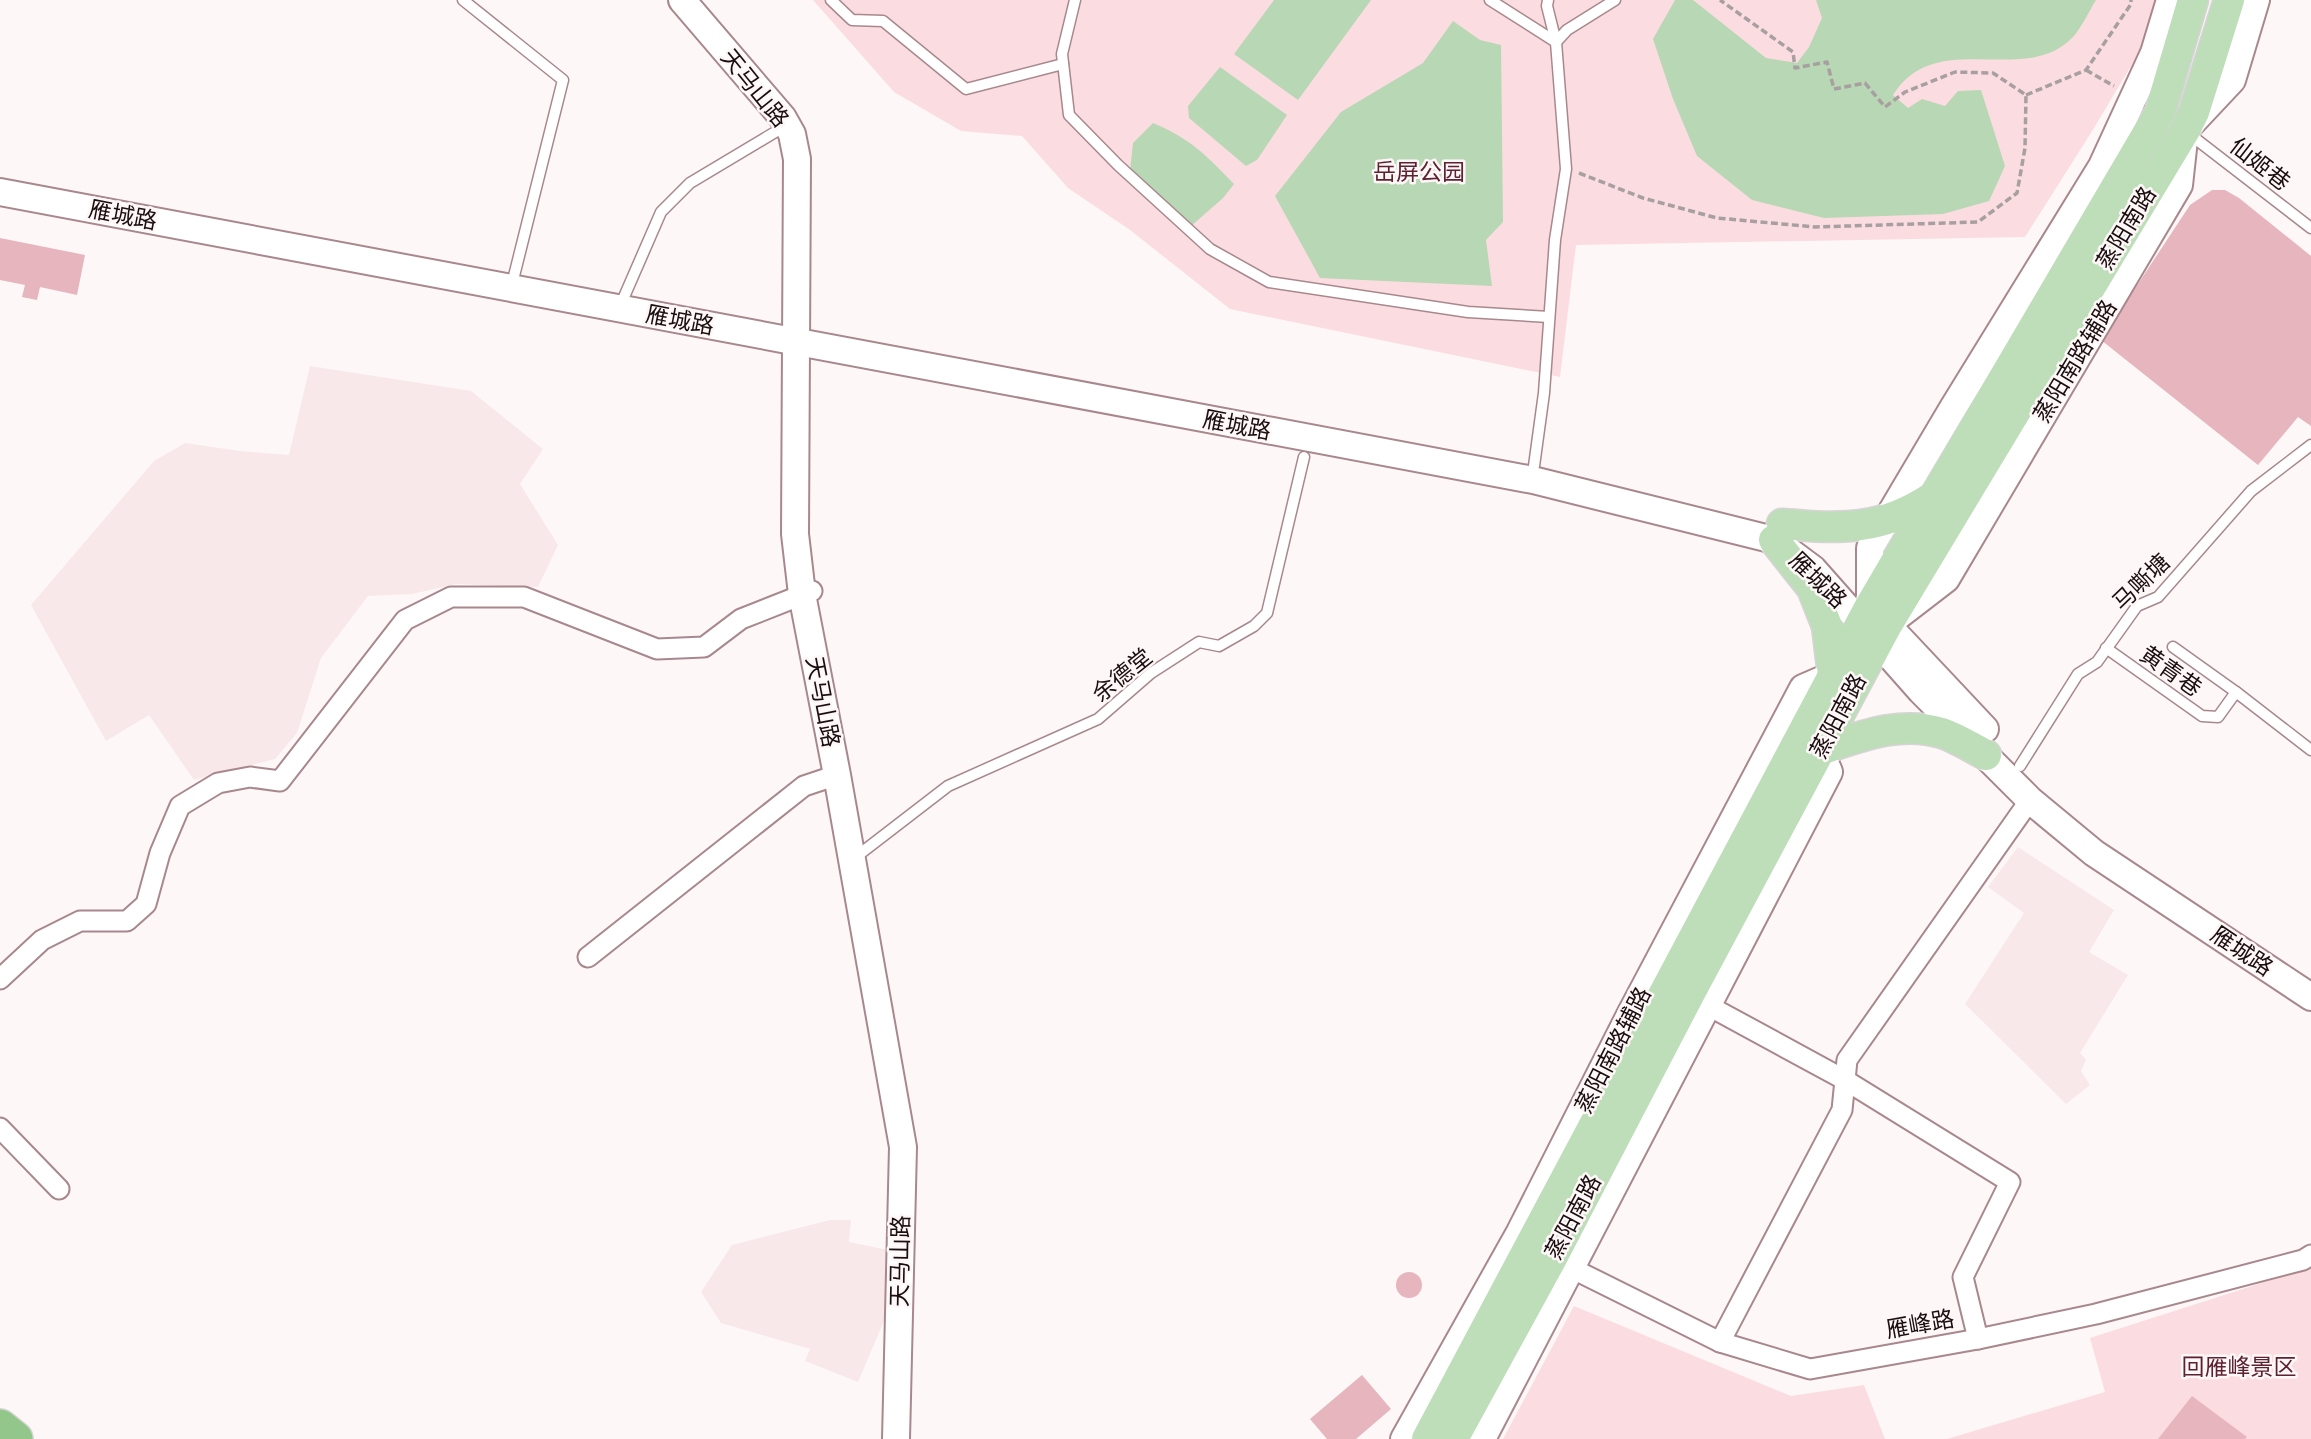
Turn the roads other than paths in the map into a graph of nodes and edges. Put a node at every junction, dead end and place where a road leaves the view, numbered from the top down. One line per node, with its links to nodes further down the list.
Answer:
1 (463, 0): 20 (lane)
2 (682, 0): 15 (street, 天马山路)
3 (697, 0): 23 (street, 天马山路)
4 (831, 0): 14 (lane)
5 (1075, 0): 14 (lane)
6 (1490, 0): 13 (lane)
7 (1548, 0): 13 (lane)
8 (1615, 0): 13 (lane)
9 (2170, 0): 28 (street)
10 (2193, 0): 27 (main road, 蒸阳南路)
11 (2229, 0): 16 (main road, 蒸阳南路)
12 (2256, 0): 16 (street)
13 (1556, 42): 22 (lane)
14 (1063, 64): 22 (lane)
15 (787, 125): 21 (lane); 23 (street, 天马山路)
16 (2185, 130): 19 (lane, 仙姬巷); 31 (main road, 蒸阳南路)
17 (0, 181): 20 (street, 雁城路)
18 (0, 192): 23 (street, 雁城路)
19 (2311, 228)
20 (514, 276): 21 (street, 雁城路)
21 (624, 297): 23 (street, 雁城路)
22 (1549, 317): 26 (lane)
23 (802, 336): 26 (street, 雁城路); 29 (street, 雁城路); 30 (street, 天马山路)
24 (2311, 445): 33 (lane, 马嘶塘)
25 (1304, 457): 42 (lane, 余德堂)
26 (1534, 466): 29 (street, 雁城路)
27 (1935, 495): 28 (main road); 31 (main road, 蒸阳南路)
28 (1886, 521): 29 (main road); 31 (street)
29 (1778, 532): 31 (street, 雁城路); 34 (main road)
30 (806, 592): 40 (street, 天马山路); 42 (street, 天马山路); 45 (street)
31 (1874, 624): 34 (main road, 蒸阳南路); 36 (main road, 蒸阳南路); 38 (street, 雁城路); 39 (street, 雁城路)
32 (2173, 647): 35 (lane)
33 (2106, 648): 35 (lane, 黄青巷); 39 (lane, 马嘶塘)
34 (1833, 675): 59 (street, 蒸阳南路辅路); 60 (main road, 蒸阳南路)
35 (2236, 692): 37 (lane, 黄青巷)
36 (1820, 750): 38 (main road); 47 (main road, 蒸阳南路)
37 (2311, 750)
38 (1986, 755): 41 (street, 雁城路)
39 (2020, 766): 44 (street, 雁城路)
40 (837, 775): 43 (street); 57 (street, 天马山路)
41 (2030, 800): 46 (street, 雁城路); 48 (street)
42 (860, 853): 58 (street, 天马山路)
43 (588, 957)
44 (2311, 978)
45 (0, 979)
46 (2311, 997)
47 (1698, 1000): 48 (street); 52 (main road, 蒸阳南路)
48 (1845, 1080): 53 (street); 54 (street)
49 (0, 1128): 50 (street)
50 (59, 1189)
51 (2311, 1255): 53 (street, 雁峰路)
52 (1561, 1263): 54 (street, 雁峰路); 61 (main road, 蒸阳南路); 62 (street)
53 (1978, 1339): 54 (street, 雁峰路)
54 (1720, 1342)
55 (0, 1427): 56 (highway)
56 (15, 1439)
57 (896, 1439)
58 (904, 1439)
59 (1404, 1439)
60 (1427, 1439)
61 (1453, 1439)
62 (1482, 1439)

